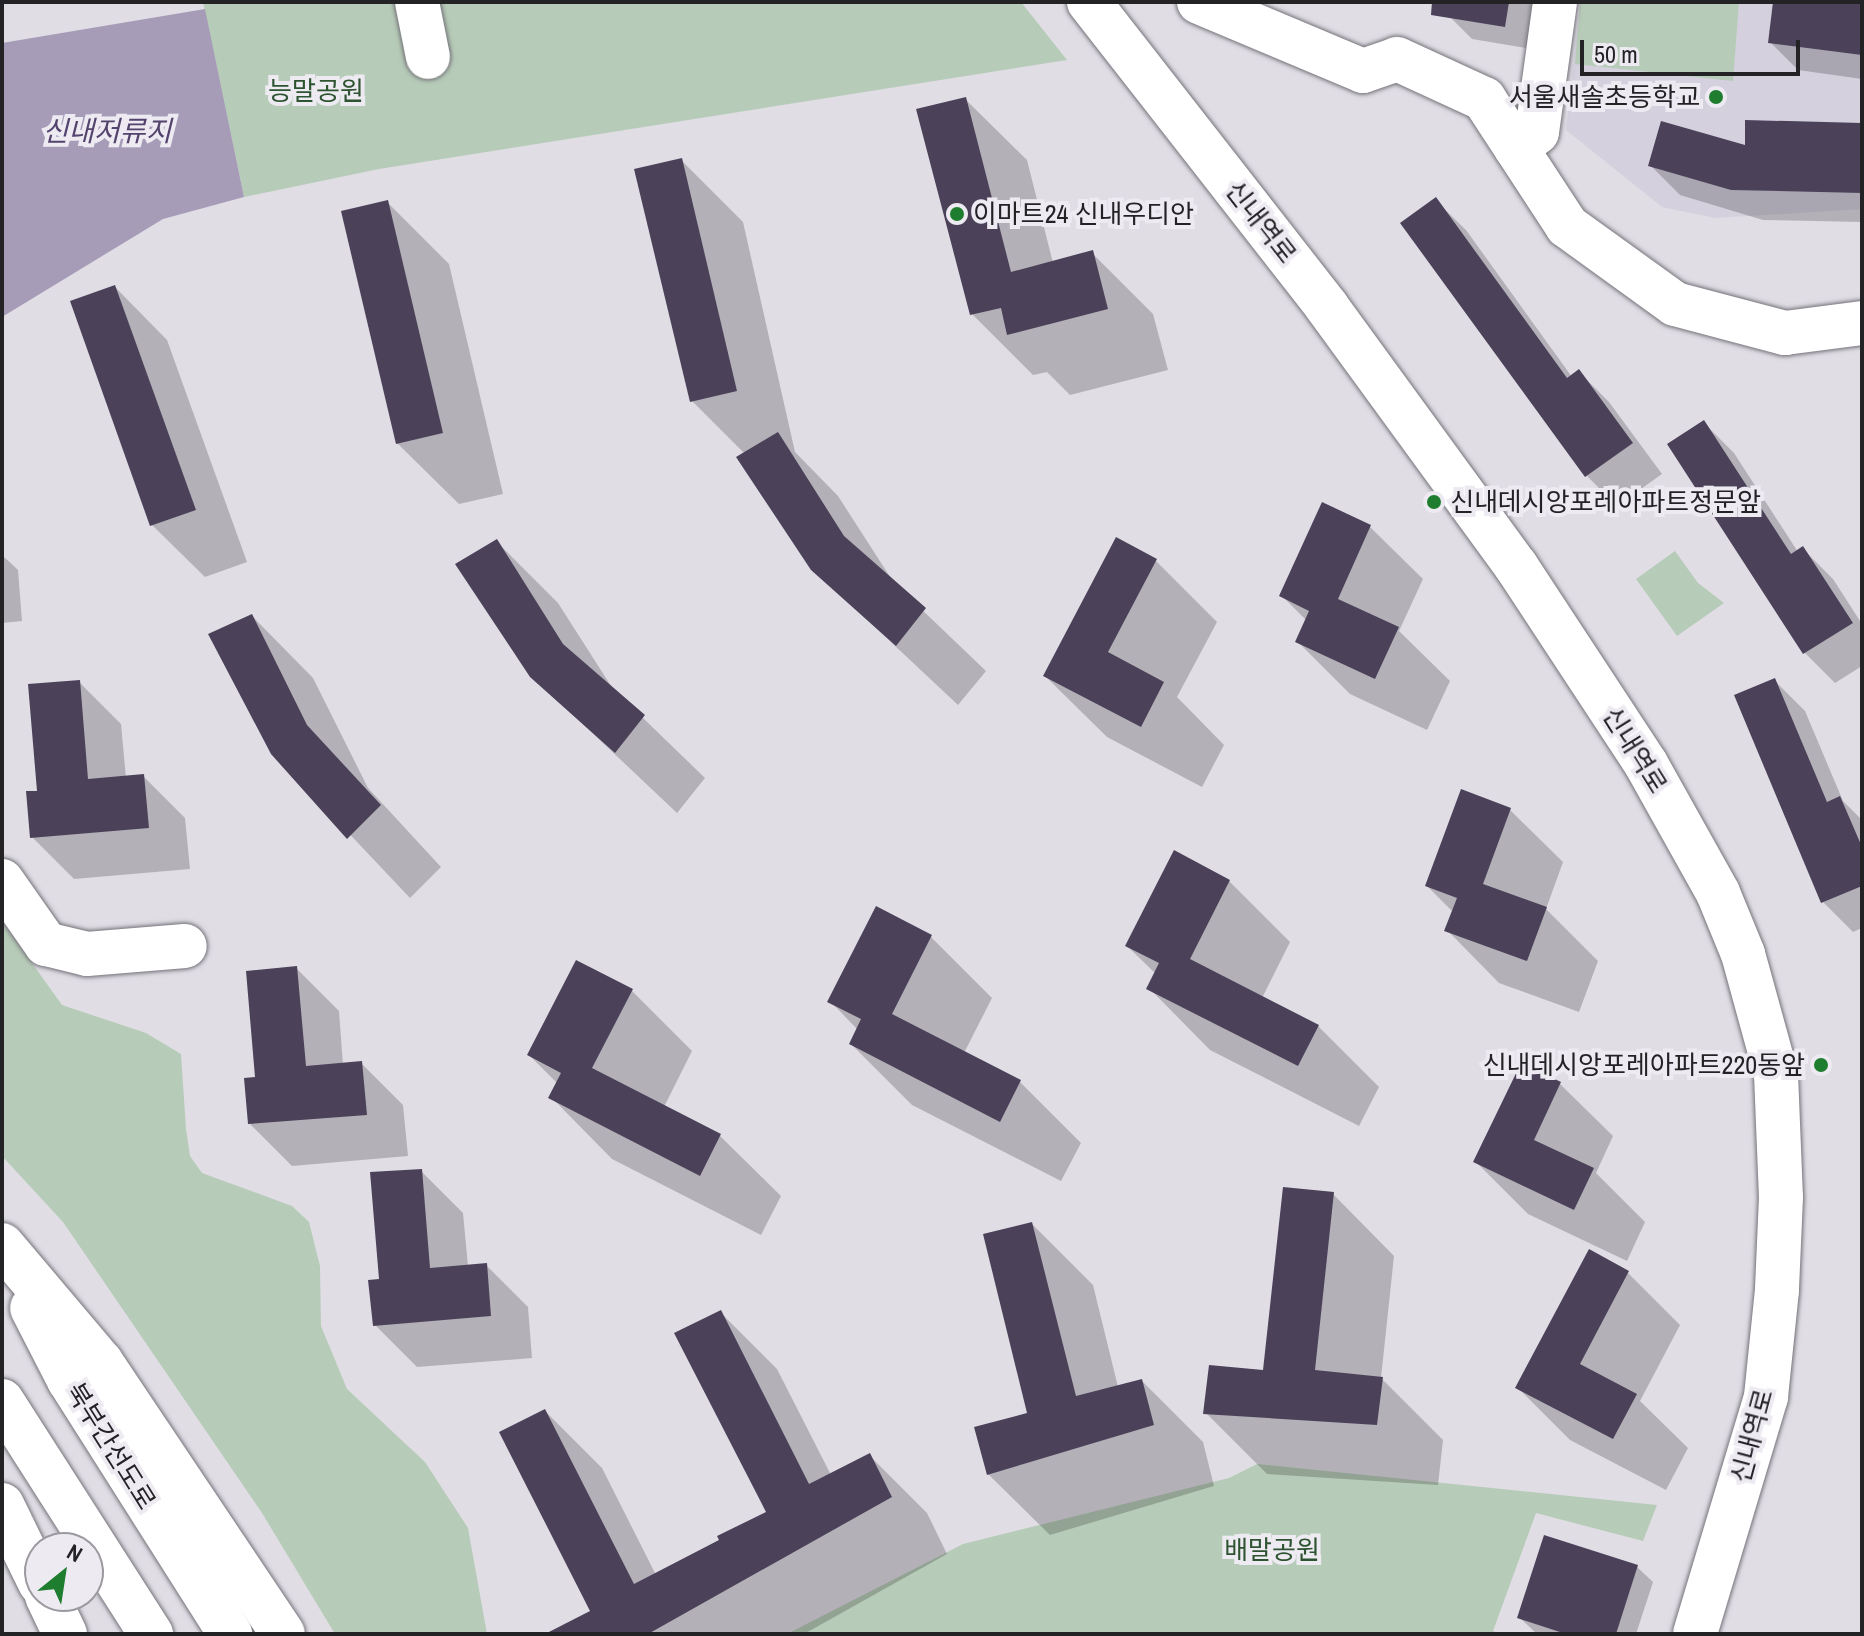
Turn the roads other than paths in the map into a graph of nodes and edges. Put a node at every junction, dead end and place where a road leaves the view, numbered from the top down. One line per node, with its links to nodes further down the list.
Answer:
1 (417, 2): 5 (main road)
2 (1089, 2): 20 (main road, 신내역로)
3 (1199, 2): 6 (main road)
4 (1555, 2): 6 (main road)
5 (428, 57)
6 (1516, 148): 7 (main road)
7 (1862, 323)
8 (2, 881): 9 (main road)
9 (185, 946)
10 (2, 1245): 19 (main road)
11 (2, 1252): 18 (main road, 북부간선도로)
12 (2, 1401): 17 (main road)
13 (2, 1505): 14 (main road)
14 (24, 1550)
15 (55, 1612): 16 (main road)
16 (65, 1634)
17 (151, 1634)
18 (230, 1634)
19 (283, 1634)
20 (1695, 1634)

